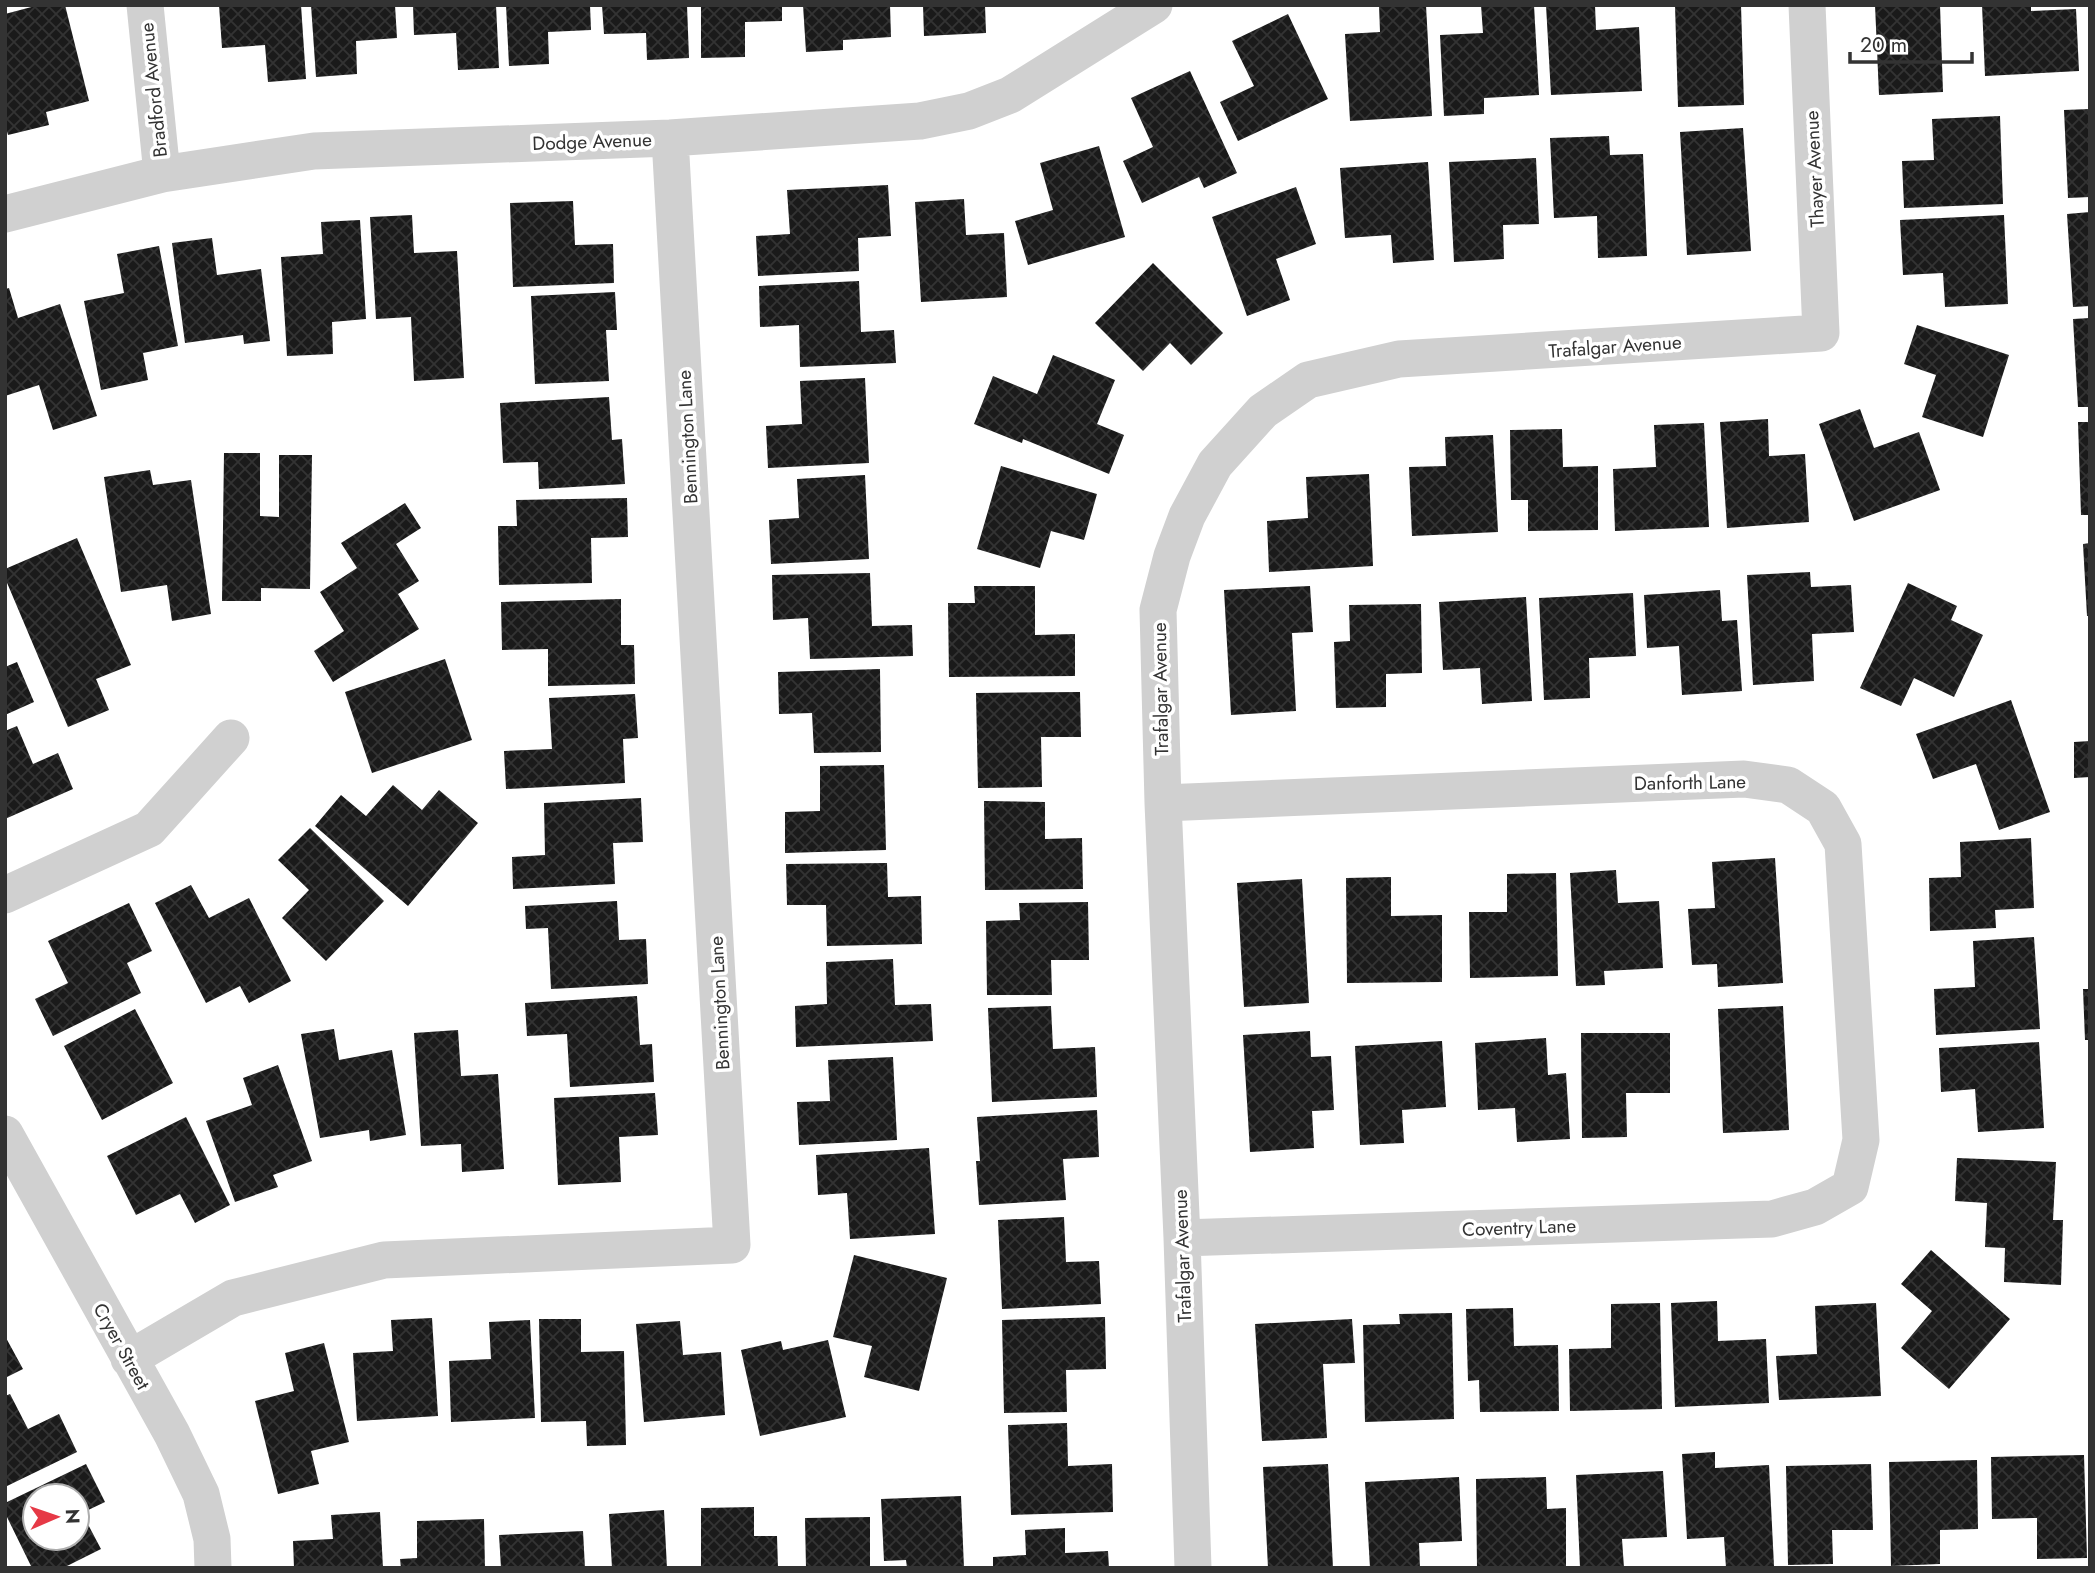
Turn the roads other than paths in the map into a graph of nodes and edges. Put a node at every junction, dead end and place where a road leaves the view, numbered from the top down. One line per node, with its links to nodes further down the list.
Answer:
1 (145, 5): 5 (street, Bradford Avenue)
2 (1154, 5): 4 (street, Dodge Avenue)
3 (1807, 5): 7 (street, Thayer Avenue)
4 (670, 138): 5 (street, Dodge Avenue); 14 (street, Bennington Lane)
5 (162, 174): 6 (street, Dodge Avenue)
6 (5, 214)
7 (1821, 333): 9 (street, Trafalgar Avenue)
8 (232, 738): 10 (street)
9 (1163, 803): 12 (street, Danforth Lane); 13 (street, Trafalgar Avenue)
10 (5, 895)
11 (5, 1134): 14 (street, Cryer Street)
12 (1850, 1187): 13 (street, Coventry Lane)
13 (1182, 1238): 16 (street, Trafalgar Avenue)
14 (129, 1359): 15 (street, Cryer Street)
15 (213, 1568)
16 (1193, 1568)

